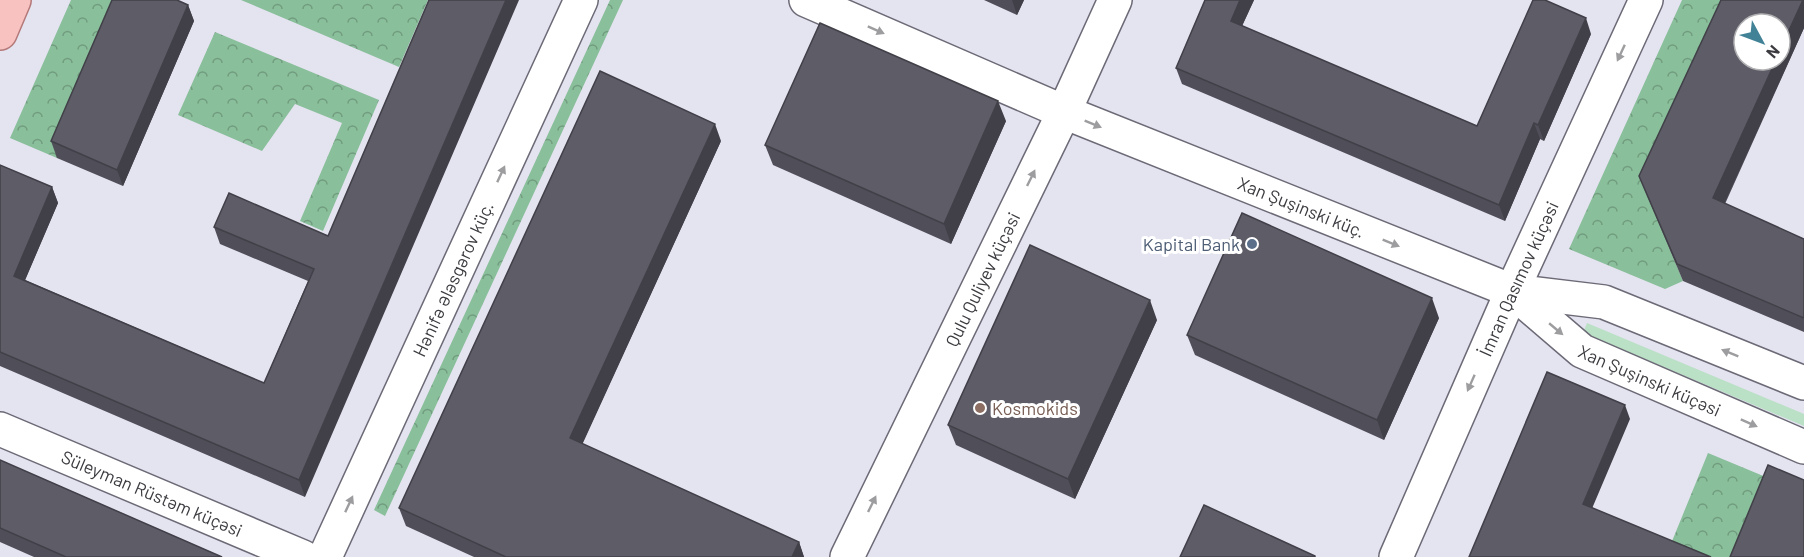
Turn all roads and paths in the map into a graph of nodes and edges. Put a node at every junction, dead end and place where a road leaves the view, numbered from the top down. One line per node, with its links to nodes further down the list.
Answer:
1 (14, 0): 6 (main road)
2 (581, 0): 13 (street, Hənifə Ələsgərov küç., one-way to 2)
3 (806, 0): 7 (street, Xan Şuşinski küç., one-way to 7)
4 (1115, 0): 7 (street, Qulu Quliyev küçəsi)
5 (1646, 0): 8 (street, İmran Qasımov küçəsi, one-way to 8)
6 (0, 33)
7 (1064, 112): 8 (street, Xan Şuşinski küç., one-way to 8); 14 (street, Qulu Quliyev küçəsi, one-way to 7)
8 (1512, 291): 9 (street, Xan Şuşinski küç., one-way to 8); 11 (street, Xan Şuşinski küçəsi, one-way to 11); 15 (street, İmran Qasımov küçəsi, one-way to 15)
9 (1804, 383)
10 (0, 429): 12 (street, Süleyman Rüstəm küçəsi)
11 (1804, 447)
12 (303, 557)
13 (325, 557)
14 (847, 557)
15 (1396, 557)

